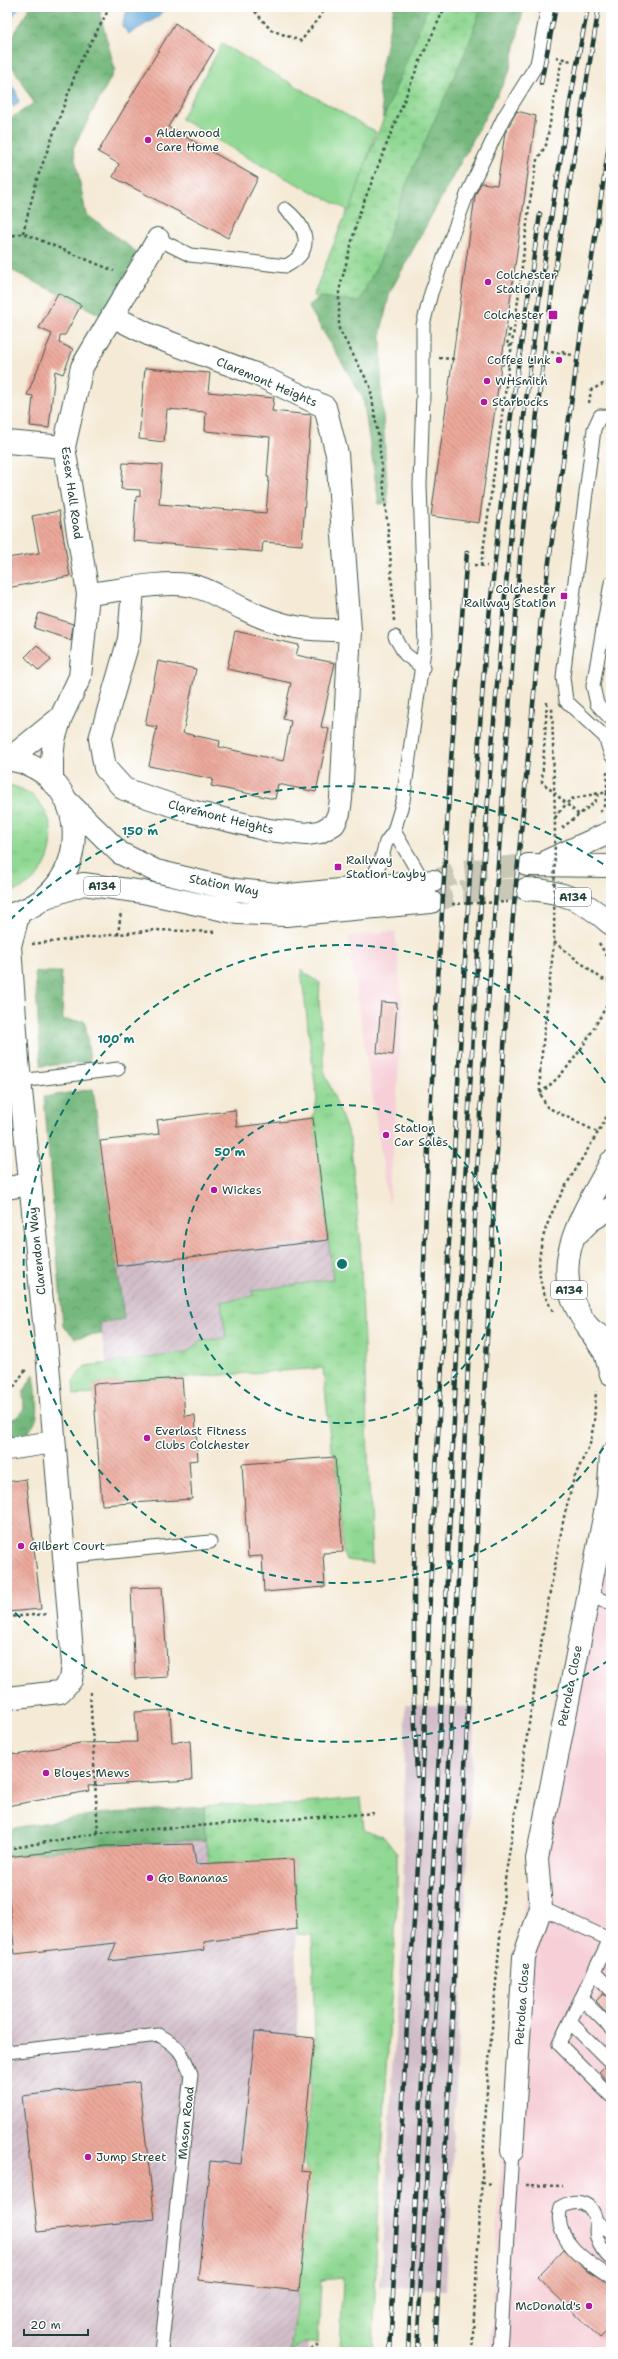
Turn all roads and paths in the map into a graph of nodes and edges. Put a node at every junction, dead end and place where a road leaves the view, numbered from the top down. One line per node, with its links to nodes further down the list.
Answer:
1 (110, 7): 10 (path)
2 (251, 7): 3 (path)
3 (327, 7)
4 (445, 7): 35 (path)
5 (548, 7): 36 (lane)
6 (553, 56): 7 (path)
7 (562, 58): 8 (path); 16 (path)
8 (571, 60)
9 (285, 209): 12 (lane)
10 (23, 233): 11 (path); 13 (path)
11 (7, 237)
12 (158, 239): 13 (street, Essex Hall Road)
13 (134, 279): 14 (street, Essex Hall Road)
14 (112, 316): 27 (street, Essex Hall Road); 34 (street, Claremont Heights)
15 (510, 329): 16 (path)
16 (512, 346): 24 (path)
17 (563, 349): 19 (path)
18 (551, 352): 19 (path)
19 (562, 353): 20 (path)
20 (573, 355)
21 (441, 358): 22 (path)
22 (454, 359)
23 (501, 364): 24 (path)
24 (509, 365): 29 (path)
25 (611, 417): 40 (lane)
26 (7, 442): 27 (street)
27 (64, 447): 33 (street, Essex Hall Road)
28 (474, 565): 29 (path)
29 (481, 566): 30 (path)
30 (487, 566)
31 (611, 583): 39 (lane)
32 (133, 589): 33 (street); 34 (street); 34 (street, Claremont Heights)
33 (88, 594): 38 (street, Essex Hall Road)
34 (350, 630)
35 (395, 637): 36 (lane)
36 (423, 668): 47 (lane)
37 (552, 707): 46 (path, bridge)
38 (61, 717): 42 (street, Essex Hall Road); 43 (street, Essex Hall Road)
39 (611, 718): 40 (lane)
40 (605, 737): 41 (lane)
41 (611, 755)
42 (8, 759): 43 (street, Station Way)
43 (59, 791): 51 (street, Station Way); 54 (street, A134)
44 (607, 792): 45 (path)
45 (599, 793): 46 (path, bridge); 49 (path)
46 (555, 818): 60 (path, bridge)
47 (394, 831): 51 (lane); 52 (lane)
48 (611, 832): 50 (street)
49 (550, 838)
50 (611, 866)
51 (366, 889): 52 (street, Station Way)
52 (428, 889): 54 (street, Station Way / A134)
53 (526, 889): 58 (street, A134)
54 (46, 897): 55 (street, A134)
55 (13, 913): 61 (street, Clarendon Way)
56 (120, 916): 59 (path)
57 (221, 932): 59 (path)
58 (604, 932): 62 (path)
59 (118, 935): 61 (path)
60 (554, 942): 63 (path); 69 (path, bridge)
61 (10, 946): 66 (street, Clarendon Way)
62 (611, 963)
63 (611, 981)
64 (611, 998): 69 (path)
65 (7, 1008): 66 (street, Clarendon Way)
66 (18, 1060): 68 (street, Clarendon Way)
67 (118, 1069): 68 (lane)
68 (20, 1081): 73 (street, Clarendon Way)
69 (540, 1093): 71 (path)
70 (611, 1107): 71 (path)
71 (599, 1133): 77 (path)
72 (611, 1162): 76 (street, A134)
73 (30, 1184): 74 (street); 80 (street, Clarendon Way)
74 (7, 1188)
75 (611, 1208): 76 (street)
76 (569, 1247): 78 (street, A134)
77 (555, 1314)
78 (589, 1329): 79 (street, A134); 81 (street)
79 (611, 1340)
80 (48, 1364): 82 (path); 83 (street, Clarendon Way)
81 (604, 1381): 109 (path)
82 (7, 1396)
83 (54, 1442): 84 (street); 88 (street, Clarendon Way)
84 (7, 1449)
85 (611, 1455): 86 (street, Petrolea Close)
86 (610, 1493): 89 (street, Petrolea Close)
87 (210, 1542): 88 (lane)
88 (64, 1557): 91 (street)
89 (588, 1596): 90 (lane); 98 (street, Petrolea Close)
90 (611, 1603)
91 (69, 1612): 92 (path); 94 (street)
92 (7, 1617)
93 (90, 1687): 96 (path)
94 (7, 1698)
95 (376, 1813): 96 (path)
96 (98, 1833): 97 (path)
97 (7, 1849)
98 (541, 1908): 99 (lane); 108 (street, Petrolea Close)
99 (610, 1940): 100 (lane)
100 (594, 1972): 101 (lane); 102 (lane)
101 (611, 1990)
102 (581, 1998): 103 (lane); 104 (lane)
103 (570, 2022): 106 (lane); 107 (lane)
104 (611, 2028)
105 (7, 2052): 116 (lane, Mason Road)
106 (611, 2063)
107 (611, 2096)
108 (512, 2151): 110 (lane, Petrolea Close)
109 (482, 2183): 110 (path); 119 (path)
110 (510, 2185): 111 (path); 120 (lane, Petrolea Close)
111 (565, 2186)
112 (596, 2222): 113 (lane); 114 (lane); 115 (lane)
113 (611, 2232)
114 (611, 2259)
115 (611, 2278)
116 (161, 2352)
117 (305, 2352): 118 (path)
118 (317, 2352)
119 (472, 2352)
120 (500, 2352)

